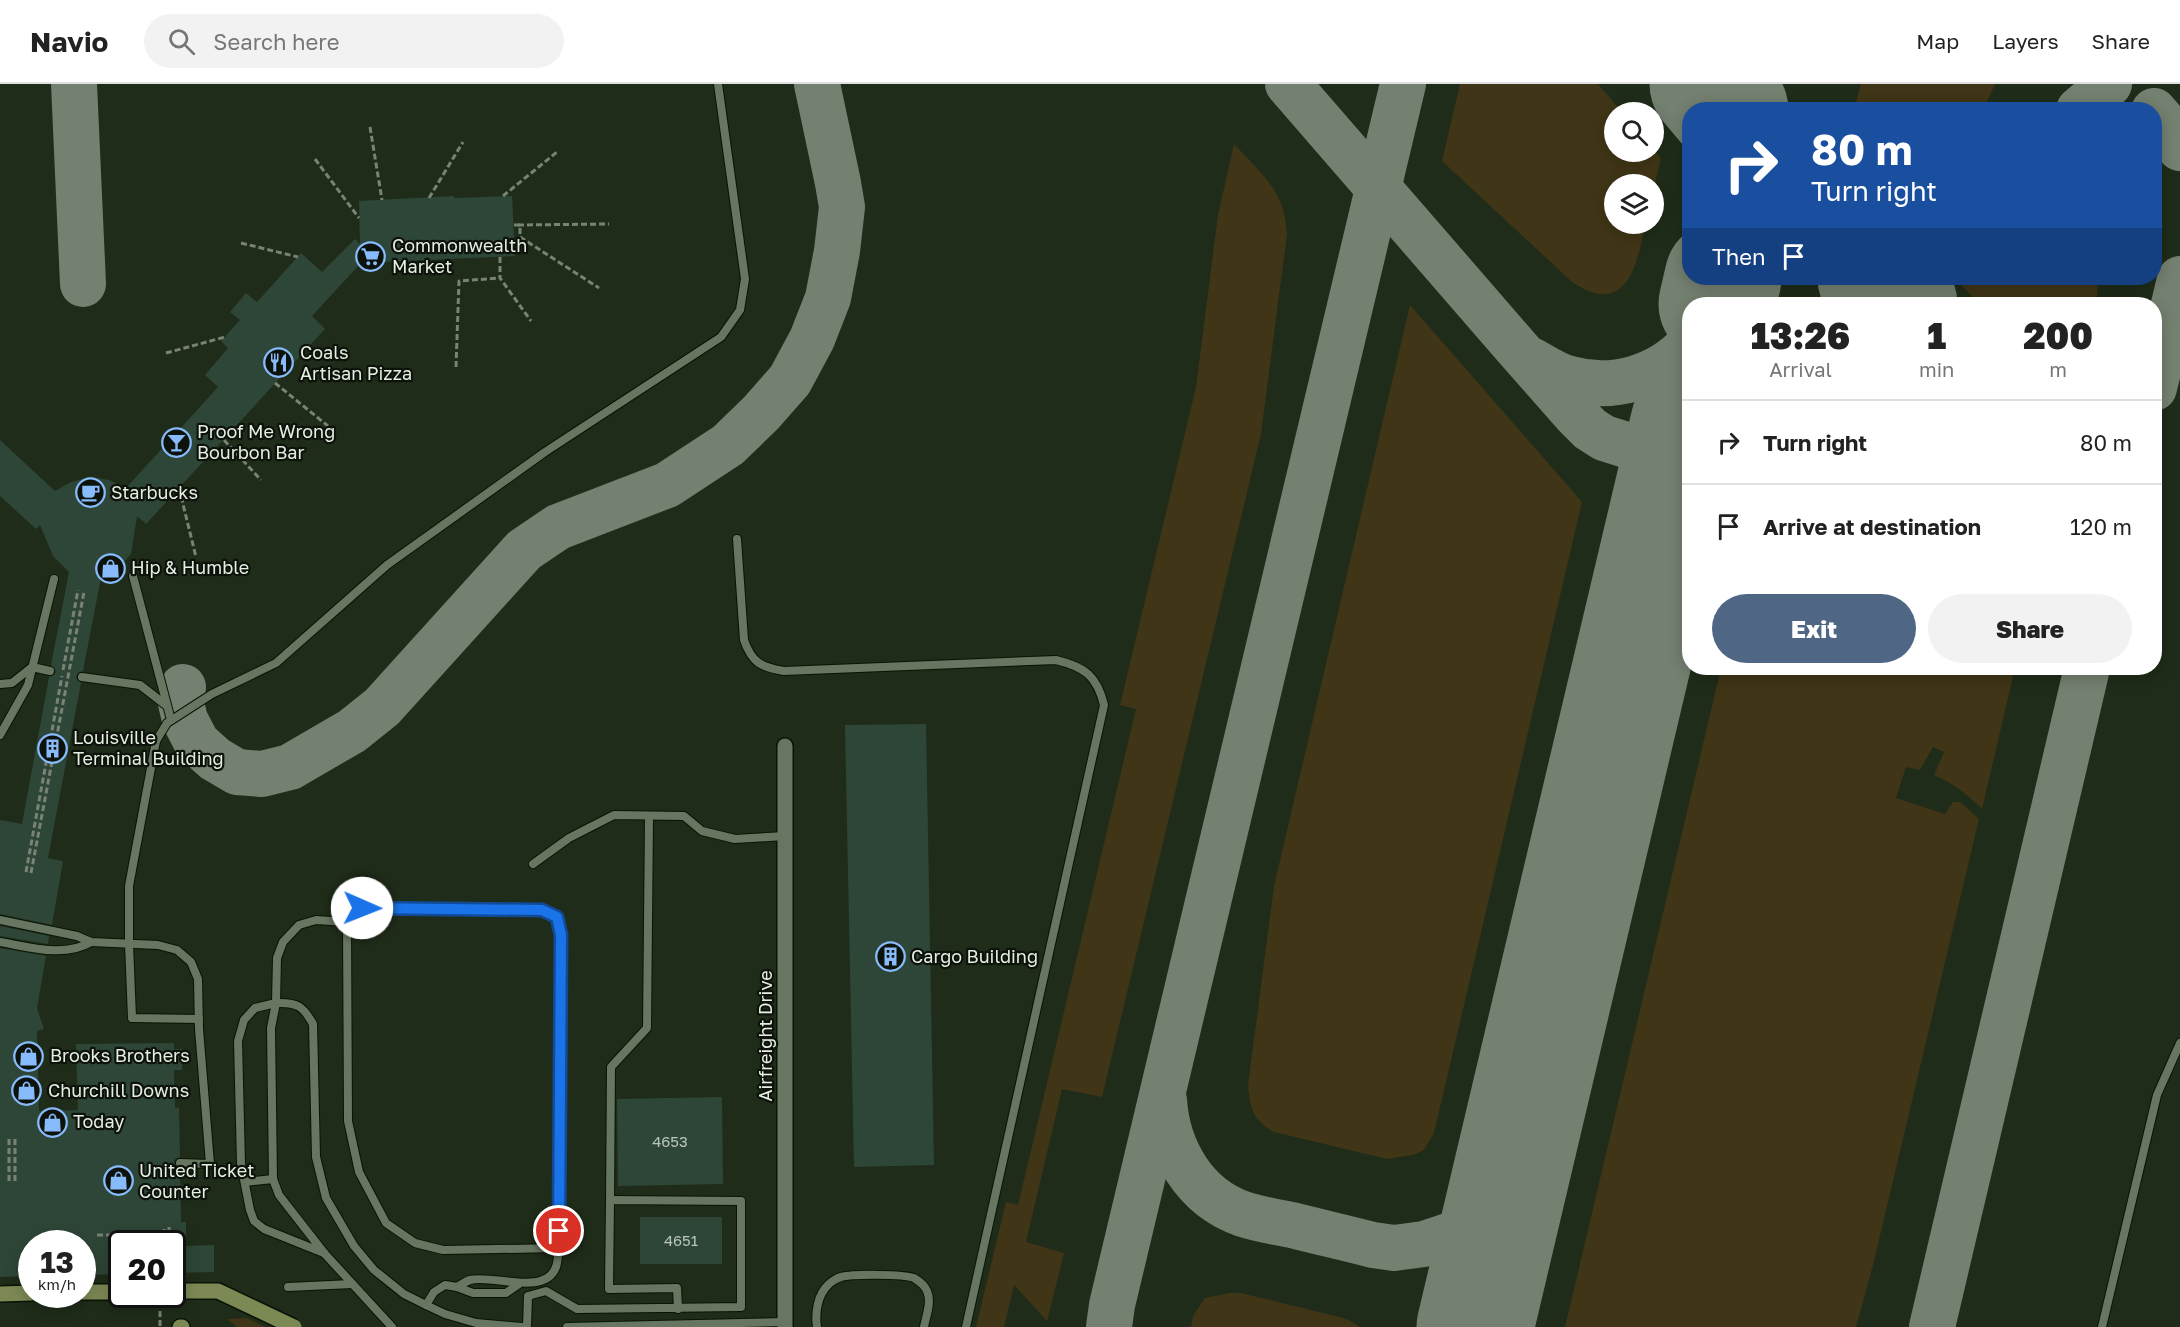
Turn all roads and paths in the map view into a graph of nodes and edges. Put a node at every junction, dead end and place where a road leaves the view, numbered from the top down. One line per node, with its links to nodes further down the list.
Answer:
1 (718, 84): 36 (lane)
2 (370, 127): 8 (path)
3 (463, 142): 7 (path)
4 (557, 152): 6 (path)
5 (315, 159): 9 (path)
6 (503, 196)
7 (429, 198)
8 (382, 200)
9 (359, 218)
10 (609, 224): 15 (path)
11 (242, 243): 12 (path)
12 (298, 256)
13 (500, 257): 14 (path)
14 (500, 279): 16 (path); 19 (path)
15 (599, 288)
16 (531, 321)
17 (225, 337): 18 (path)
18 (166, 353)
19 (456, 367)
20 (276, 383): 21 (path)
21 (328, 426)
22 (224, 440): 23 (path)
23 (261, 480)
24 (179, 488): 26 (path)
25 (737, 539): 85 (lane)
26 (196, 557)
27 (133, 576): 35 (lane)
28 (54, 579): 31 (lane)
29 (78, 590): 42 (path)
30 (84, 592): 43 (path)
31 (32, 667): 32 (lane); 34 (lane); 37 (lane)
32 (50, 671)
33 (82, 677): 35 (lane)
34 (0, 684)
35 (167, 706): 36 (lane)
36 (171, 720): 48 (lane)
37 (0, 735)
38 (785, 746): 40 (street, Airfreight Drive)
39 (649, 816): 40 (lane); 41 (lane); 59 (lane)
40 (785, 836): 75 (street, Airfreight Drive)
41 (533, 864)
42 (26, 872)
43 (31, 873)
44 (0, 920): 47 (lane)
45 (347, 922): 49 (lane); 62 (lane); 62 (lane)
46 (0, 942): 47 (lane)
47 (91, 942): 48 (lane)
48 (129, 944): 50 (lane); 50 (lane)
49 (276, 1003): 55 (lane); 58 (lane); 71 (lane)
50 (199, 1019): 54 (lane)
51 (2180, 1043): 86 (lane)
52 (9, 1139): 56 (path)
53 (15, 1139): 57 (path)
54 (180, 1163)
55 (273, 1179): 58 (lane); 63 (lane)
56 (9, 1181)
57 (15, 1182)
58 (245, 1182): 63 (lane)
59 (610, 1200): 73 (lane); 73 (lane)
60 (98, 1235): 61 (path)
61 (108, 1235)
62 (559, 1248): 65 (lane)
63 (325, 1254): 64 (lane)
64 (352, 1284): 66 (lane); 79 (lane)
65 (519, 1284): 67 (lane); 67 (lane)
66 (288, 1287)
67 (457, 1287): 71 (lane)
68 (186, 1291): 78 (main road, bridge)
69 (18, 1293): 70 (main road)
70 (0, 1294)
71 (426, 1305): 80 (lane)
72 (160, 1308): 77 (path)
73 (678, 1309): 81 (lane)
74 (737, 1325): 75 (lane); 76 (lane)
75 (785, 1325)
76 (647, 1326): 82 (lane)
77 (160, 1327)
78 (294, 1327)
79 (392, 1327)
80 (522, 1327)
81 (527, 1327)
82 (567, 1327)
83 (817, 1327): 84 (lane)
84 (924, 1327)
85 (966, 1327)
86 (2102, 1327)

